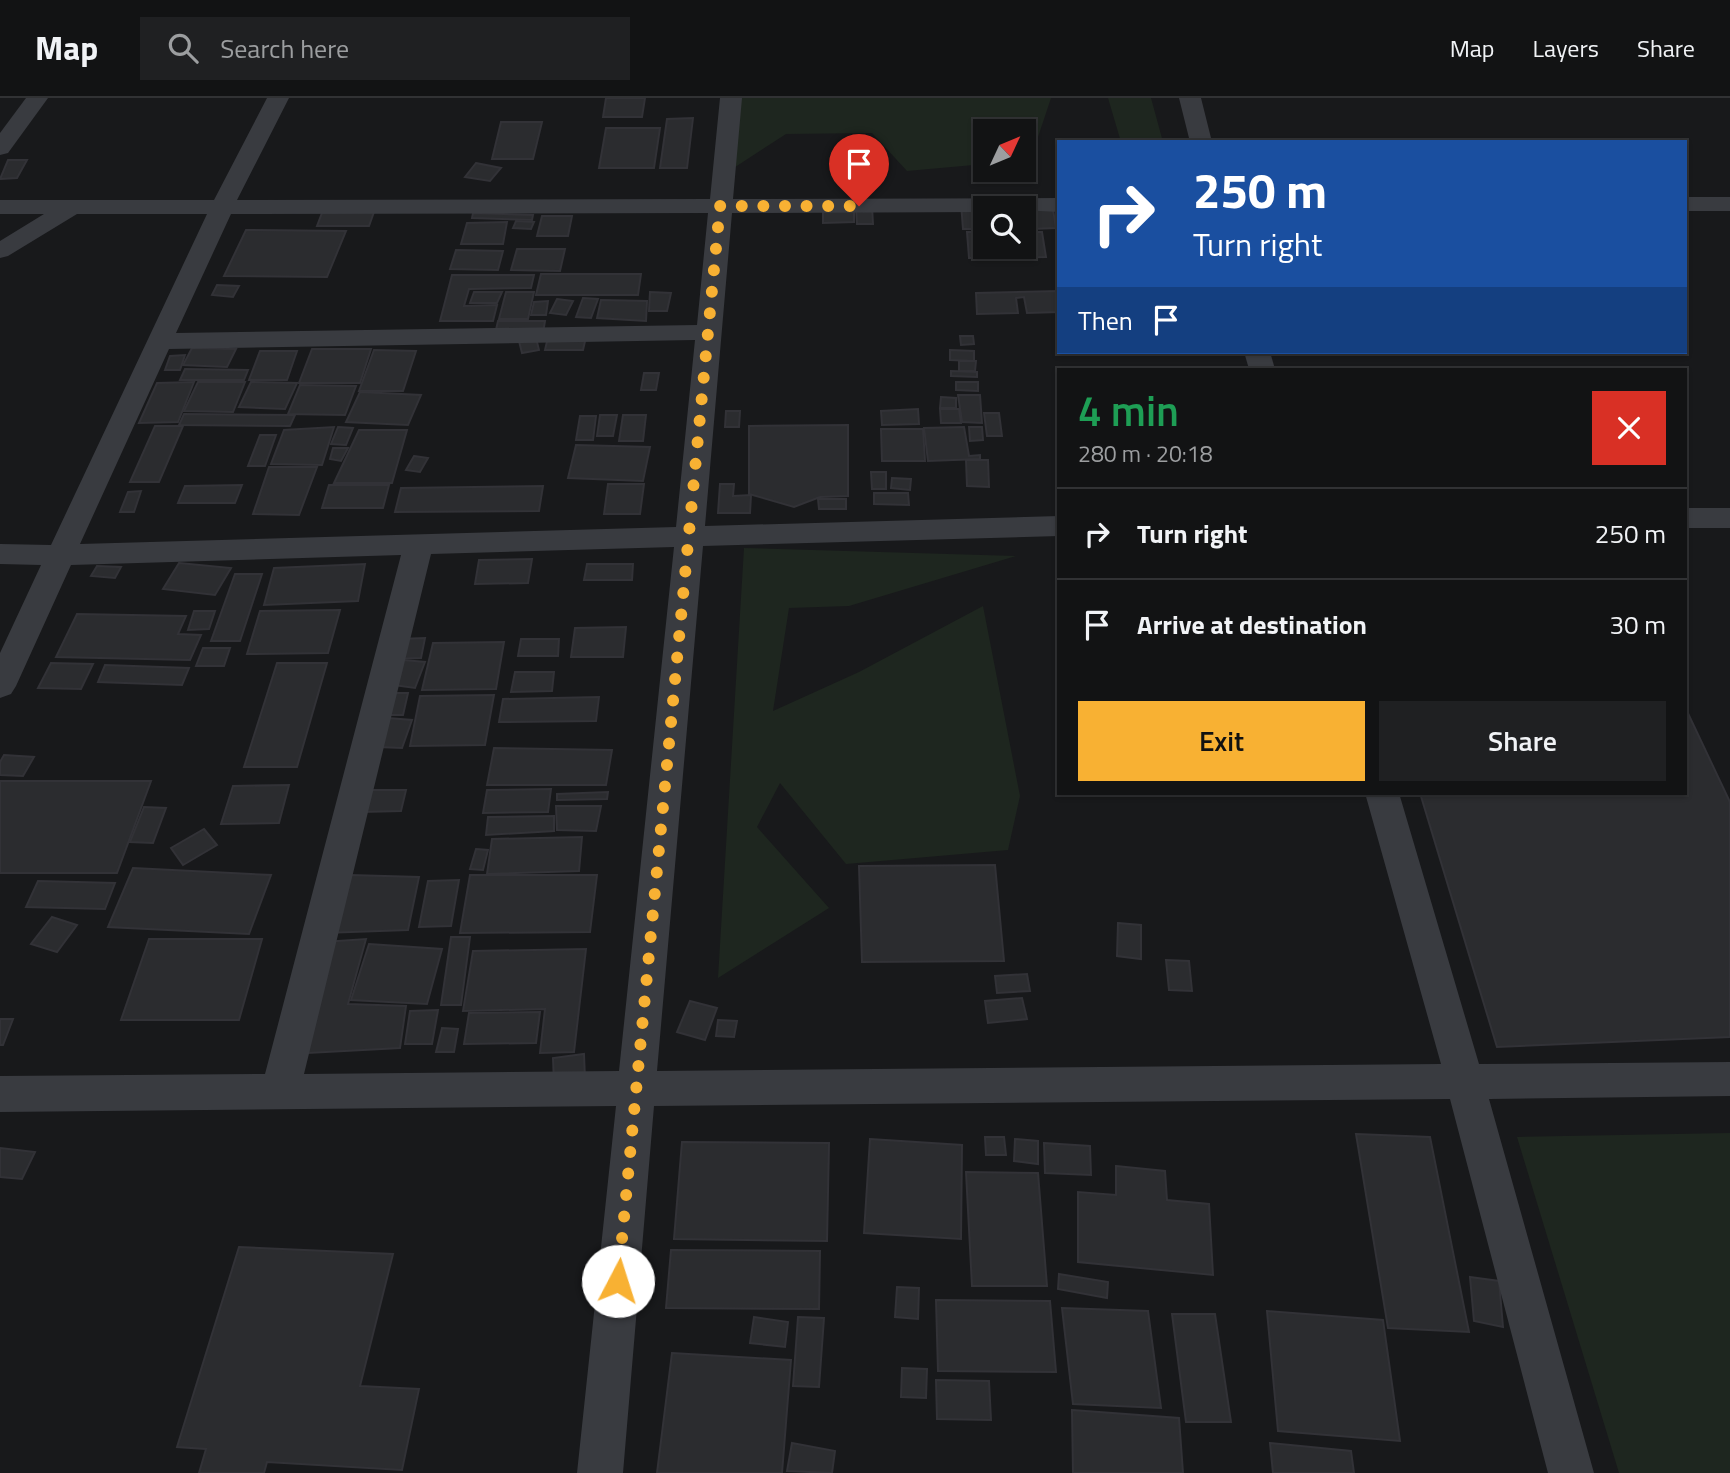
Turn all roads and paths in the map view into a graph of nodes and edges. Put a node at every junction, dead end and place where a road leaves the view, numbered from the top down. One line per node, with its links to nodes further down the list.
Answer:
1 (37, 98): 6 (street)
2 (278, 98): 12 (street)
3 (731, 98): 10 (street)
4 (1190, 98): 5 (street)
5 (1200, 140)
6 (0, 148)
7 (1687, 204): 8 (street)
8 (1730, 204)
9 (1057, 205): 10 (street)
10 (720, 206): 12 (street); 15 (street)
11 (72, 207): 12 (street); 13 (street); 14 (street)
12 (222, 207): 16 (street)
13 (0, 208)
14 (0, 251)
15 (709, 332): 16 (street); 20 (street)
16 (160, 341): 23 (street)
17 (1687, 518): 18 (street)
18 (1730, 518)
19 (1057, 526): 20 (street)
20 (689, 538): 21 (street); 28 (street)
21 (418, 546): 23 (street); 29 (street)
22 (0, 554): 23 (street)
23 (61, 555): 24 (street)
24 (0, 685)
25 (1383, 795): 27 (street)
26 (1730, 1079): 27 (street)
27 (1465, 1082): 28 (street); 32 (street)
28 (636, 1089): 29 (street); 31 (street)
29 (280, 1091): 30 (street)
30 (0, 1094)
31 (600, 1473)
32 (1571, 1473)

